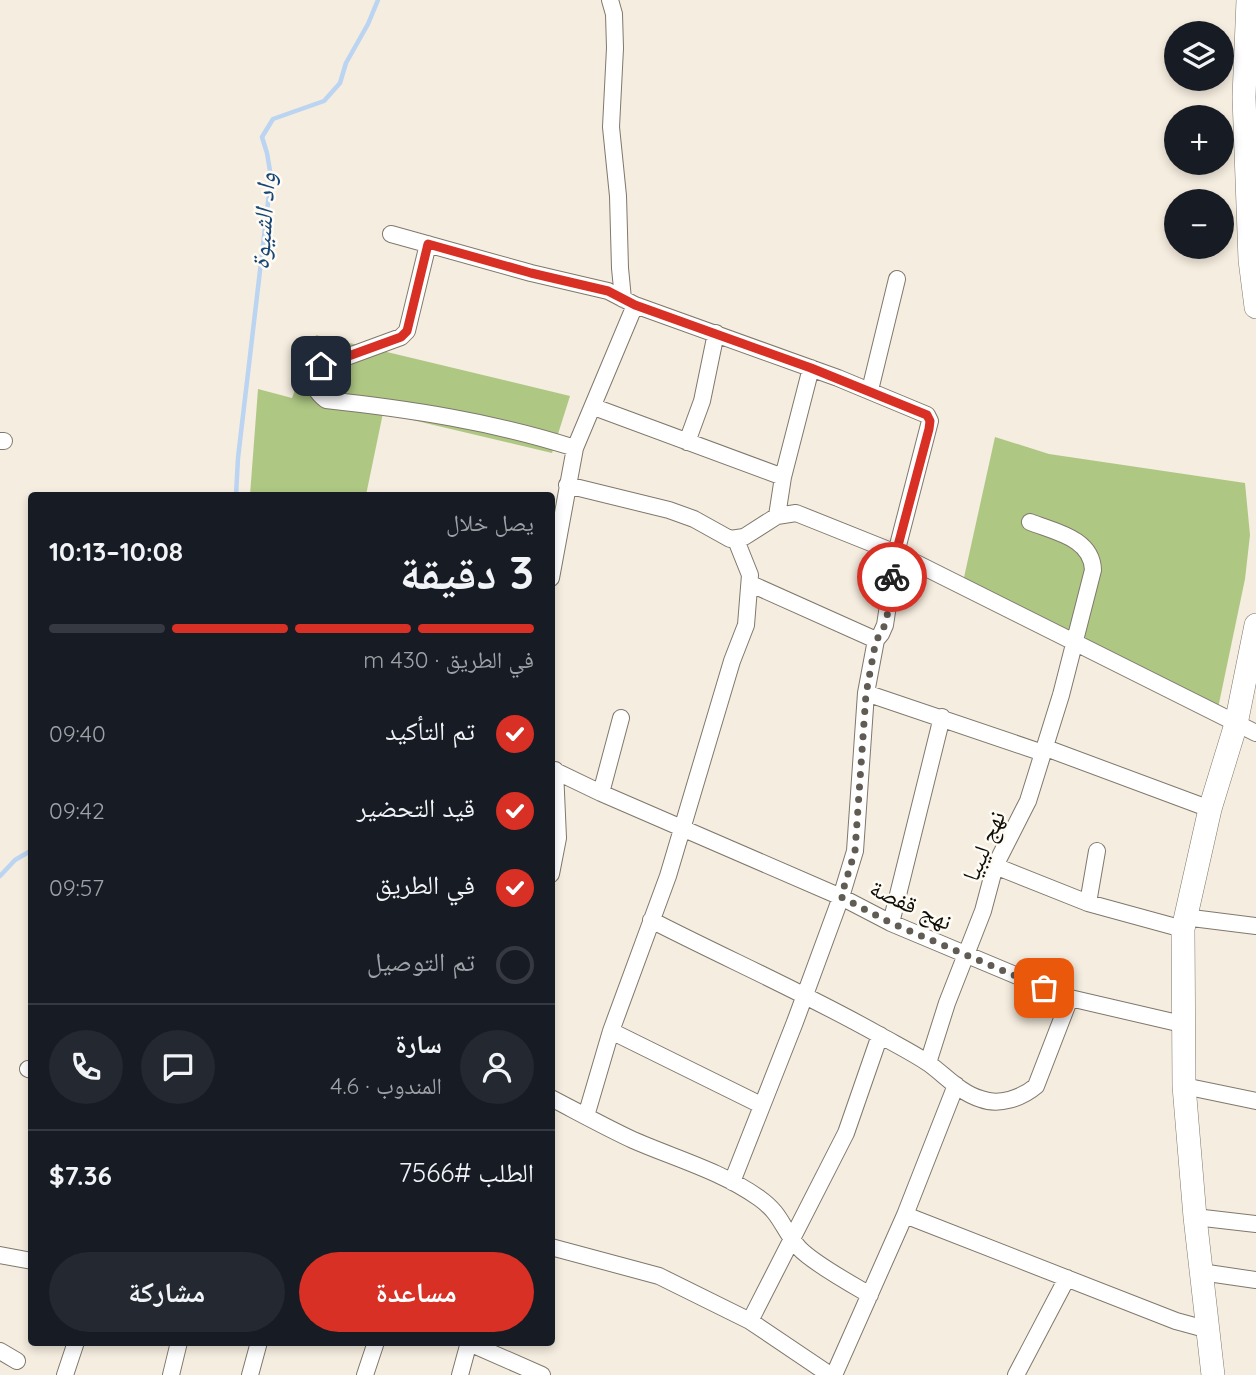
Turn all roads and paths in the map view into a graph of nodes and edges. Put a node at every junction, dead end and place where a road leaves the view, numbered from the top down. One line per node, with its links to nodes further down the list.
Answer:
1 (610, 0): 8 (street)
2 (1248, 0): 3 (main road)
3 (1250, 49): 6 (main road)
4 (391, 234): 5 (street)
5 (428, 244): 8 (street); 15 (street)
6 (1253, 260): 9 (main road)
7 (897, 279): 12 (street)
8 (629, 302): 10 (street); 13 (street)
9 (1256, 307)
10 (716, 333): 11 (street); 14 (street)
11 (811, 368): 12 (street); 16 (street)
12 (870, 390): 21 (street)
13 (594, 407): 14 (street); 15 (street)
14 (687, 442): 16 (street)
15 (575, 447): 17 (street)
16 (783, 477): 18 (street)
17 (568, 485): 20 (street); 22 (street)
18 (777, 516): 20 (street); 21 (street)
19 (1030, 522): 26 (street, نهج ليبيا)
20 (736, 540): 23 (street)
21 (896, 553): 25 (street); 26 (street)
22 (555, 556)
23 (751, 584): 25 (street); 36 (street)
24 (1255, 635): 30 (main road)
25 (876, 640): 27 (street)
26 (1075, 644): 30 (street); 31 (street, نهج ليبيا)
27 (866, 694): 29 (street); 40 (street)
28 (621, 718): 33 (street)
29 (942, 718): 31 (street); 43 (street)
30 (1246, 728): 35 (main road)
31 (1044, 750): 35 (street); 39 (street, نهج ليبيا)
32 (555, 771): 33 (street, نهج قفصة)
33 (601, 793): 36 (street, نهج قفصة)
34 (555, 797): 38 (street)
35 (1210, 809): 44 (main road)
36 (683, 828): 40 (street, نهج قفصة); 42 (street)
37 (1097, 851): 41 (street)
38 (555, 853)
39 (995, 866): 41 (street); 46 (street, نهج ليبيا)
40 (841, 897): 43 (street, نهج قفصة); 47 (street)
41 (1088, 902): 44 (street)
42 (651, 920): 47 (street); 50 (street)
43 (891, 923): 46 (street, نهج قفصة)
44 (1183, 923): 45 (street); 49 (main road)
45 (1256, 926)
46 (967, 956): 48 (street, نهج قفصة); 52 (street, نهج ليبيا)
47 (804, 995): 51 (street); 57 (street)
48 (1070, 998): 49 (street, نهج قفصة); 53 (street)
49 (1182, 1024): 54 (main road)
50 (611, 1031): 57 (street); 58 (street)
51 (880, 1035): 52 (street); 63 (street)
52 (928, 1063): 53 (street)
53 (956, 1085): 60 (street)
54 (1184, 1086): 56 (street); 61 (main road)
55 (555, 1100): 58 (street)
56 (1256, 1101)
57 (761, 1105): 59 (street)
58 (586, 1116): 59 (street)
59 (732, 1182): 63 (street)
60 (905, 1215): 68 (street); 70 (street)
61 (1195, 1217): 62 (street); 67 (main road)
62 (1256, 1224)
63 (791, 1238): 70 (street); 71 (street)
64 (555, 1248): 71 (street)
65 (0, 1255): 66 (street)
66 (28, 1260)
67 (1201, 1272): 69 (street); 72 (main road)
68 (1067, 1278): 72 (street); 88 (street)
69 (1256, 1280)
70 (870, 1295): 87 (street)
71 (750, 1321): 87 (street)
72 (1209, 1329): 89 (main road)
73 (75, 1346): 81 (street)
74 (178, 1346): 82 (street)
75 (258, 1346): 83 (street)
76 (375, 1346): 84 (street)
77 (468, 1346): 85 (street)
78 (476, 1346): 86 (street)
79 (0, 1351): 80 (street)
80 (17, 1361)
81 (65, 1375)
82 (171, 1375)
83 (250, 1375)
84 (365, 1375)
85 (460, 1375)
86 (542, 1375)
87 (832, 1375)
88 (1016, 1375)
89 (1213, 1375)

